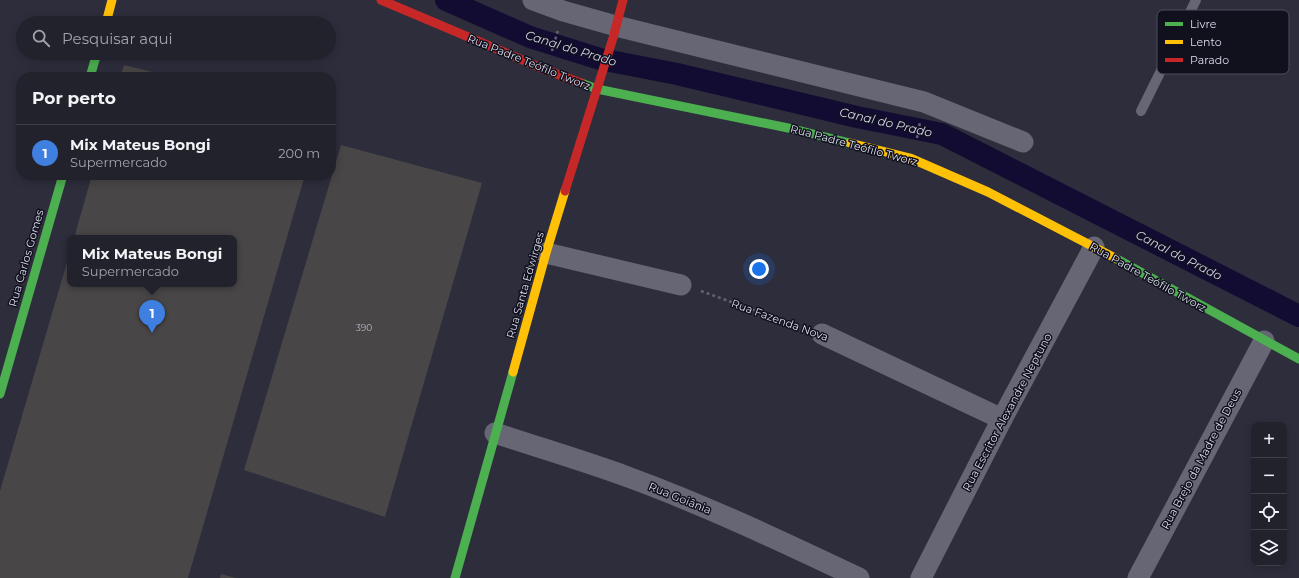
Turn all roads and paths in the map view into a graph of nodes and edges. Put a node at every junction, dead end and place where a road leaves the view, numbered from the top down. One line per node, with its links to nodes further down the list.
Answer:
1 (112, 0): 7 (street)
2 (382, 0): 14 (street, Rua Padre Teófilo Tworz)
3 (533, 0): 9 (street)
4 (623, 0): 9 (street, Rua Santa Edwirges)
5 (1196, 0): 6 (lane)
6 (1191, 10)
7 (108, 16)
8 (560, 25): 10 (path)
9 (615, 32): 14 (street, Rua Santa Edwirges); 16 (street)
10 (550, 56)
11 (95, 60): 12 (street)
12 (91, 72)
13 (1159, 74): 15 (lane)
14 (598, 86): 18 (street, Rua Padre Teófilo Tworz); 19 (street, Rua Santa Edwirges)
15 (1140, 111)
16 (1023, 142)
17 (62, 180): 24 (street, Rua Carlos Gomes)
18 (1094, 247): 22 (street, Rua Padre Teófilo Tworz); 25 (street, Rua Escritor Alexandre Neptuno)
19 (546, 253): 20 (street); 26 (street, Rua Santa Edwirges)
20 (681, 285): 21 (path, Rua Fazenda Nova)
21 (822, 334): 25 (street, Rua Fazenda Nova)
22 (1264, 341): 23 (street, Rua Padre Teófilo Tworz); 30 (street, Rua Brejo da Madre de Deus)
23 (1299, 359)
24 (0, 394)
25 (1002, 420): 29 (street, Rua Escritor Alexandre Neptuno)
26 (495, 433): 27 (street, Rua Santa Edwirges); 28 (street, Rua Goiânia)
27 (454, 578)
28 (859, 578)
29 (921, 578)
30 (1138, 578)

